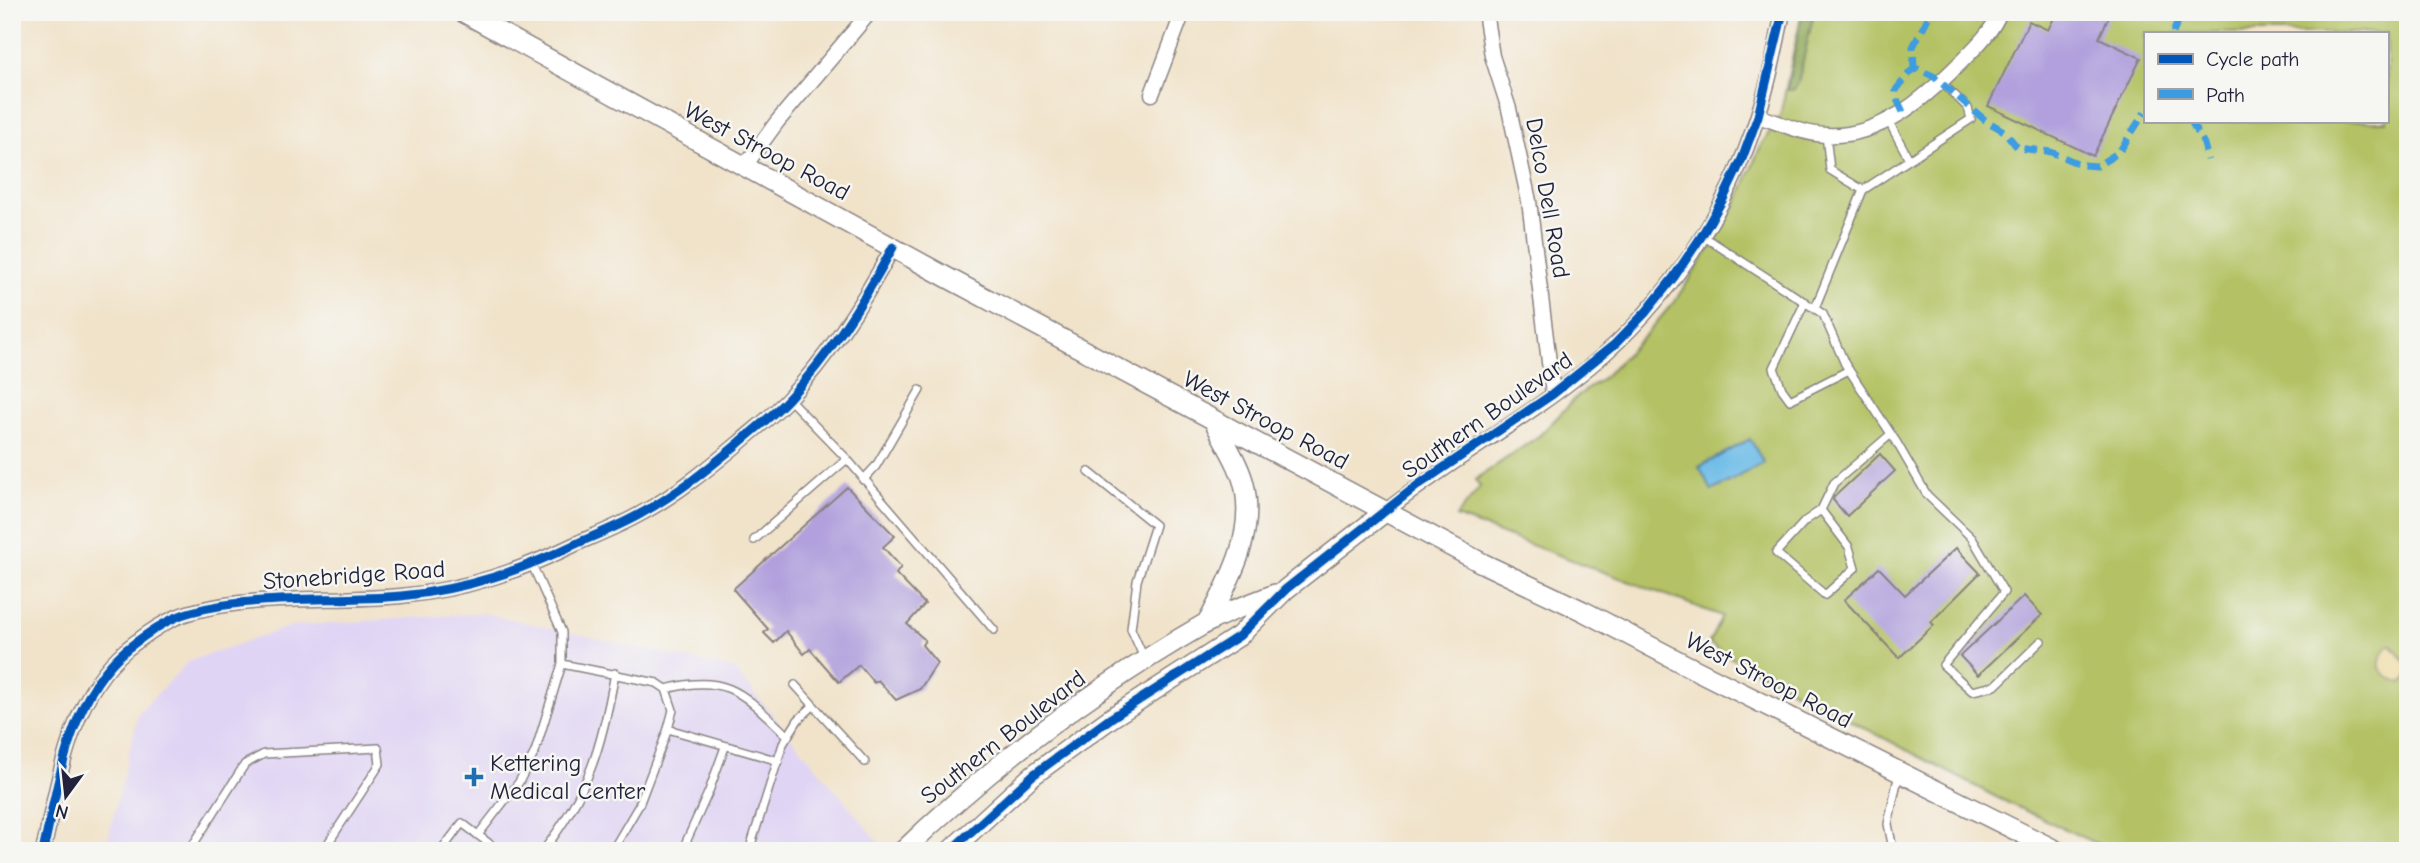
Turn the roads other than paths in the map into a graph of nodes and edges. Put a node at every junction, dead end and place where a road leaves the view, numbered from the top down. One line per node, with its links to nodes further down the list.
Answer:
1 (463, 12): 13 (main road, West Stroop Road)
2 (870, 12): 13 (street)
3 (1183, 12): 8 (street)
4 (1485, 12): 21 (street, Delco Dell Road)
5 (1783, 12): 9 (street, Southern Boulevard)
6 (2000, 12): 7 (street)
7 (1941, 82): 10 (street); 12 (lane)
8 (1152, 94)
9 (1758, 116): 11 (street); 15 (street, Southern Boulevard)
10 (1888, 120): 11 (street); 12 (lane)
11 (1826, 135): 14 (lane)
12 (1909, 159): 14 (lane)
13 (744, 167): 16 (main road, West Stroop Road)
14 (1863, 190): 18 (lane)
15 (1702, 235): 17 (lane); 21 (street, Southern Boulevard)
16 (893, 247): 22 (street, Stonebridge Road); 23 (main road, West Stroop Road)
17 (1805, 302): 18 (lane); 19 (lane)
18 (1815, 308): 19 (lane)
19 (1849, 370): 24 (lane)
20 (920, 390): 27 (lane)
21 (1553, 394): 29 (street, Southern Boulevard)
22 (789, 399): 25 (lane); 31 (street, Stonebridge Road)
23 (1214, 421): 29 (main road, West Stroop Road); 33 (main road)
24 (1891, 434): 28 (lane); 35 (lane)
25 (848, 459): 27 (lane); 30 (lane)
26 (1089, 472): 36 (lane)
27 (863, 481): 34 (lane)
28 (1821, 510): 28 (lane)
29 (1386, 512): 32 (main road, Southern Boulevard); 47 (main road, West Stroop Road)
30 (754, 540)
31 (532, 565): 37 (lane); 49 (street, Stonebridge Road)
32 (1286, 589): 33 (main road, Southern Boulevard); 59 (main road, Southern Boulevard)
33 (1209, 622): 36 (main road, Southern Boulevard)
34 (994, 630)
35 (2042, 641)
36 (1146, 662): 58 (main road, Southern Boulevard)
37 (562, 664): 38 (lane); 48 (lane)
38 (615, 673): 40 (lane); 54 (lane)
39 (795, 685): 41 (lane)
40 (666, 689): 42 (lane); 43 (lane)
41 (813, 706): 43 (lane); 46 (lane)
42 (668, 729): 44 (lane); 55 (lane)
43 (788, 736): 45 (lane)
44 (725, 747): 45 (lane); 56 (lane)
45 (779, 761): 57 (lane)
46 (865, 762)
47 (1899, 772): 60 (lane); 61 (main road, West Stroop Road)
48 (478, 835): 52 (lane); 53 (lane)
49 (43, 851)
50 (189, 851): 51 (lane)
51 (323, 851)
52 (441, 851)
53 (499, 851)
54 (543, 851)
55 (612, 851)
56 (682, 851)
57 (749, 851)
58 (904, 851)
59 (950, 851)
60 (1896, 851)
61 (2057, 851)

